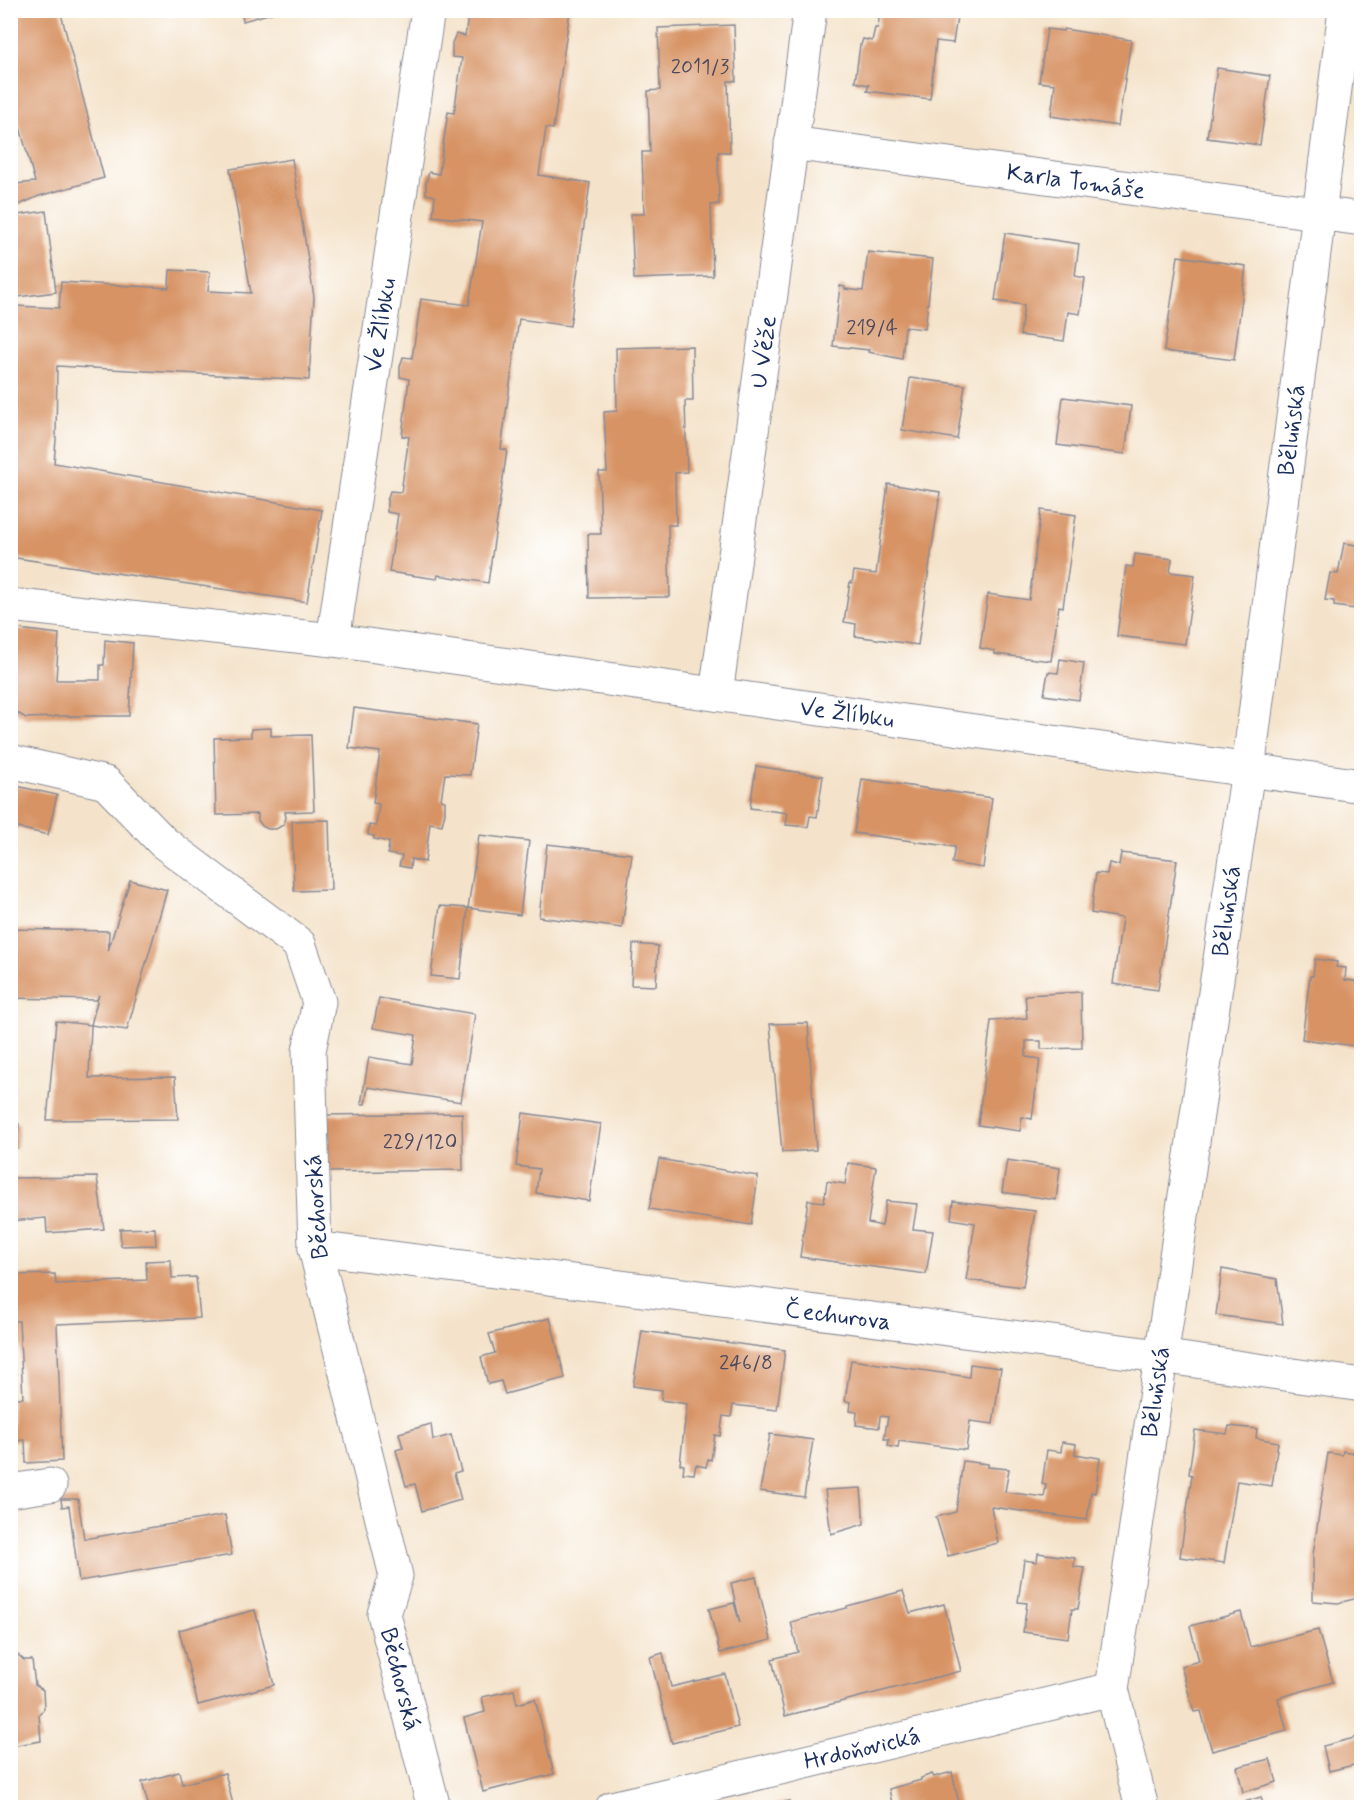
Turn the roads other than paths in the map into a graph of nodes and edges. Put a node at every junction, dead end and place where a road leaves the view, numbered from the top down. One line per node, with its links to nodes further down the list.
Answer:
1 (428, 10): 8 (street, Ve Žlíbku)
2 (810, 10): 4 (street, U Věže)
3 (1345, 10): 5 (street, Běluňská)
4 (791, 143): 5 (street, Karla Tomáše); 9 (street, U Věže)
5 (1319, 213): 6 (street, Karla Tomáše); 11 (street, Běluňská)
6 (1362, 219)
7 (10, 605): 8 (street, Ve Žlíbku)
8 (333, 640): 9 (street, Ve Žlíbku)
9 (716, 694): 11 (street, Ve Žlíbku)
10 (10, 761): 13 (street, Běchorská)
11 (1248, 770): 12 (street, Ve Žlíbku); 14 (street, Běluňská)
12 (1362, 786)
13 (315, 1248): 14 (street, Čechurova); 19 (street, Běchorská)
14 (1160, 1356): 15 (street, Čechurova); 18 (street, Běluňská)
15 (1362, 1385)
16 (50, 1485): 17 (street)
17 (10, 1491)
18 (1112, 1689): 20 (street, Hrdoňovická); 21 (street, Běluňská)
19 (434, 1808)
20 (612, 1808)
21 (1142, 1808)

